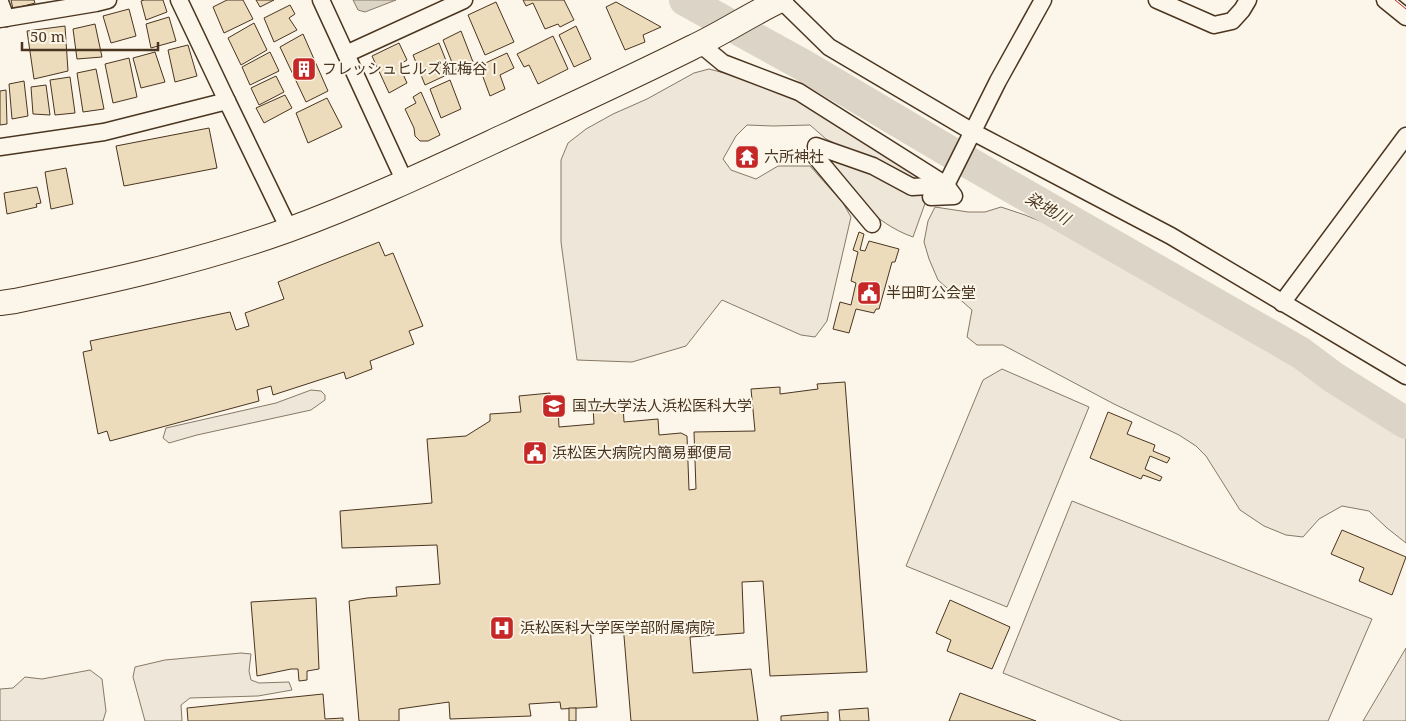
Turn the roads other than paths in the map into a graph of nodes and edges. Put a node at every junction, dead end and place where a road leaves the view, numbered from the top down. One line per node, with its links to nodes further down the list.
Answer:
1 (108, 0): 12 (street)
2 (179, 0): 15 (street)
3 (321, 0): 14 (street)
4 (464, 0): 14 (street)
5 (1043, 0): 16 (street)
6 (1157, 0): 7 (street)
7 (1248, 0)
8 (1385, 0): 11 (street)
9 (0, 2): 12 (street)
10 (765, 5): 13 (street); 16 (street)
11 (1406, 17)
12 (3, 19)
13 (700, 44): 19 (street); 20 (street)
14 (346, 54): 20 (street)
15 (227, 101): 18 (street); 23 (street)
16 (971, 135): 19 (street); 24 (street)
17 (1406, 136): 24 (street)
18 (0, 147)
19 (948, 181): 21 (street); 22 (street)
20 (405, 182): 23 (street)
21 (931, 198)
22 (872, 224)
23 (289, 229): 25 (street)
24 (1282, 302): 26 (street)
25 (0, 303)
26 (1406, 376)

